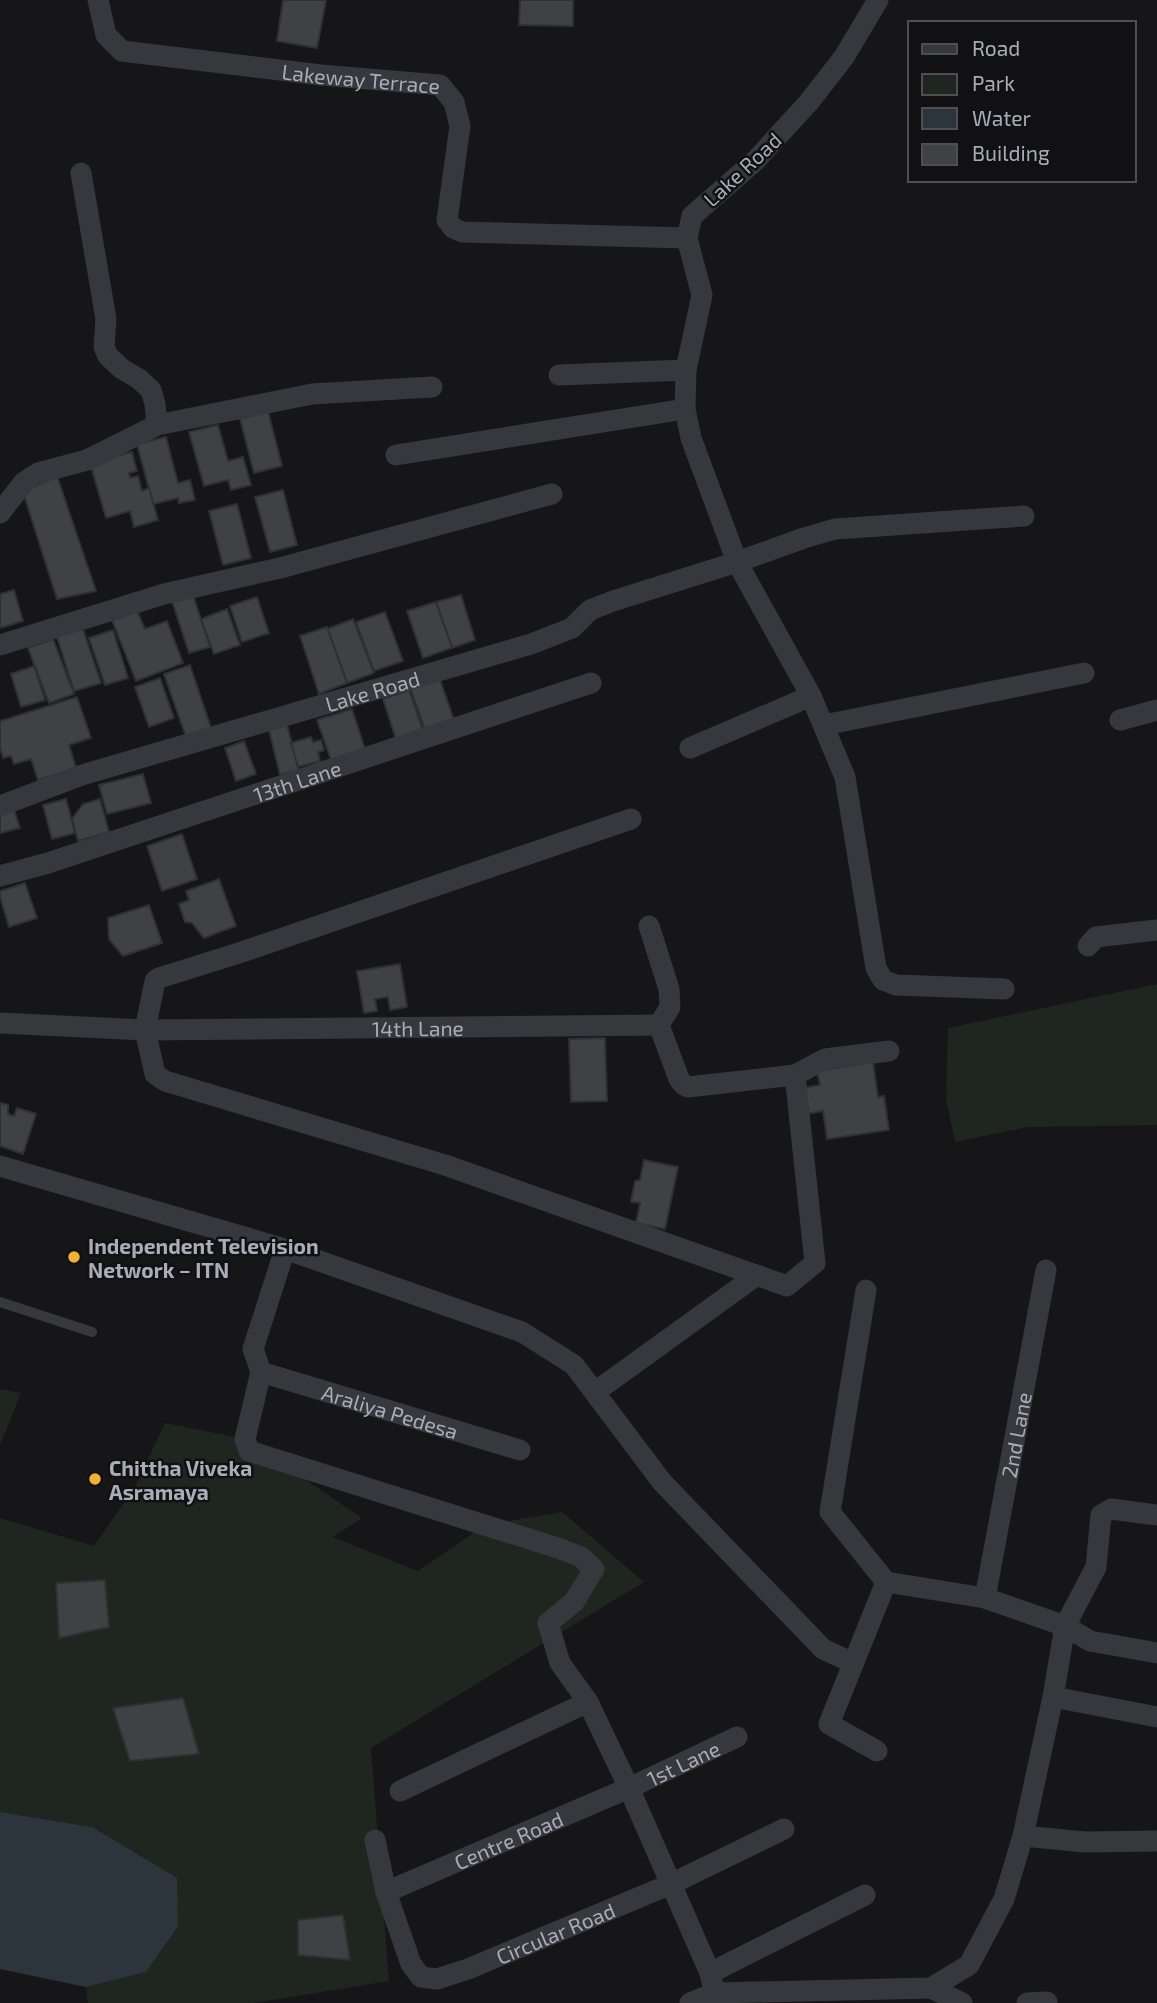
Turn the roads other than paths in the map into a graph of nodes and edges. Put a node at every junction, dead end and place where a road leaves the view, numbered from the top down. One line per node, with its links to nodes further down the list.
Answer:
1 (97, 0): 4 (street, Lakeway Terrace)
2 (878, 0): 4 (street, Lake Road)
3 (80, 173): 9 (street)
4 (687, 238): 5 (street)
5 (686, 369): 6 (street); 8 (street)
6 (559, 375)
7 (432, 387): 9 (street)
8 (685, 409): 10 (street); 14 (street)
9 (157, 425): 12 (street)
10 (396, 455)
11 (552, 494): 15 (street)
12 (0, 513)
13 (1024, 516): 14 (street, Lake Road)
14 (737, 562): 18 (street); 23 (street, Lake Road)
15 (0, 645)
16 (1084, 673): 21 (street)
17 (591, 683): 25 (street, 13th Lane)
18 (810, 696): 21 (street); 22 (street)
19 (1157, 710): 20 (street)
20 (1120, 720)
21 (824, 725): 29 (street)
22 (690, 748)
23 (0, 806)
24 (631, 819): 32 (street)
25 (0, 876)
26 (649, 926): 31 (street)
27 (1157, 930): 28 (street)
28 (1088, 946)
29 (1004, 989)
30 (0, 1023): 32 (street, 14th Lane)
31 (659, 1026): 32 (street, 14th Lane); 34 (street)
32 (145, 1030): 38 (street)
33 (889, 1051): 34 (street)
34 (795, 1074): 38 (street)
35 (0, 1166): 36 (street)
36 (285, 1249): 42 (street); 43 (street)
37 (1046, 1270): 47 (street, 2nd Lane)
38 (757, 1275): 43 (street)
39 (866, 1290): 46 (street)
40 (0, 1302): 41 (lane)
41 (92, 1332)
42 (261, 1372): 44 (street, Araliya Pedesa); 52 (street)
43 (595, 1392): 50 (street)
44 (520, 1450)
45 (1157, 1515): 48 (street)
46 (886, 1582): 47 (street); 50 (street)
47 (985, 1598): 48 (street)
48 (1065, 1626): 49 (street); 51 (street)
49 (1157, 1653)
50 (853, 1663): 55 (street)
51 (1052, 1698): 53 (street); 59 (street)
52 (588, 1702): 56 (street); 57 (street)
53 (1157, 1717)
54 (737, 1737): 56 (street, 1st Lane)
55 (877, 1751)
56 (629, 1787): 62 (street); 63 (street, Centre Road)
57 (400, 1791)
58 (784, 1829): 62 (street)
59 (1023, 1836): 61 (street); 65 (street)
60 (375, 1840): 63 (street)
61 (1157, 1841)
62 (671, 1884): 63 (street, Circular Road); 66 (street)
63 (386, 1892)
64 (866, 1895): 66 (street)
65 (931, 1988): 67 (street); 69 (street)
66 (714, 1990): 67 (street); 68 (street)
67 (876, 1996)
68 (690, 2003)
69 (962, 2003)

